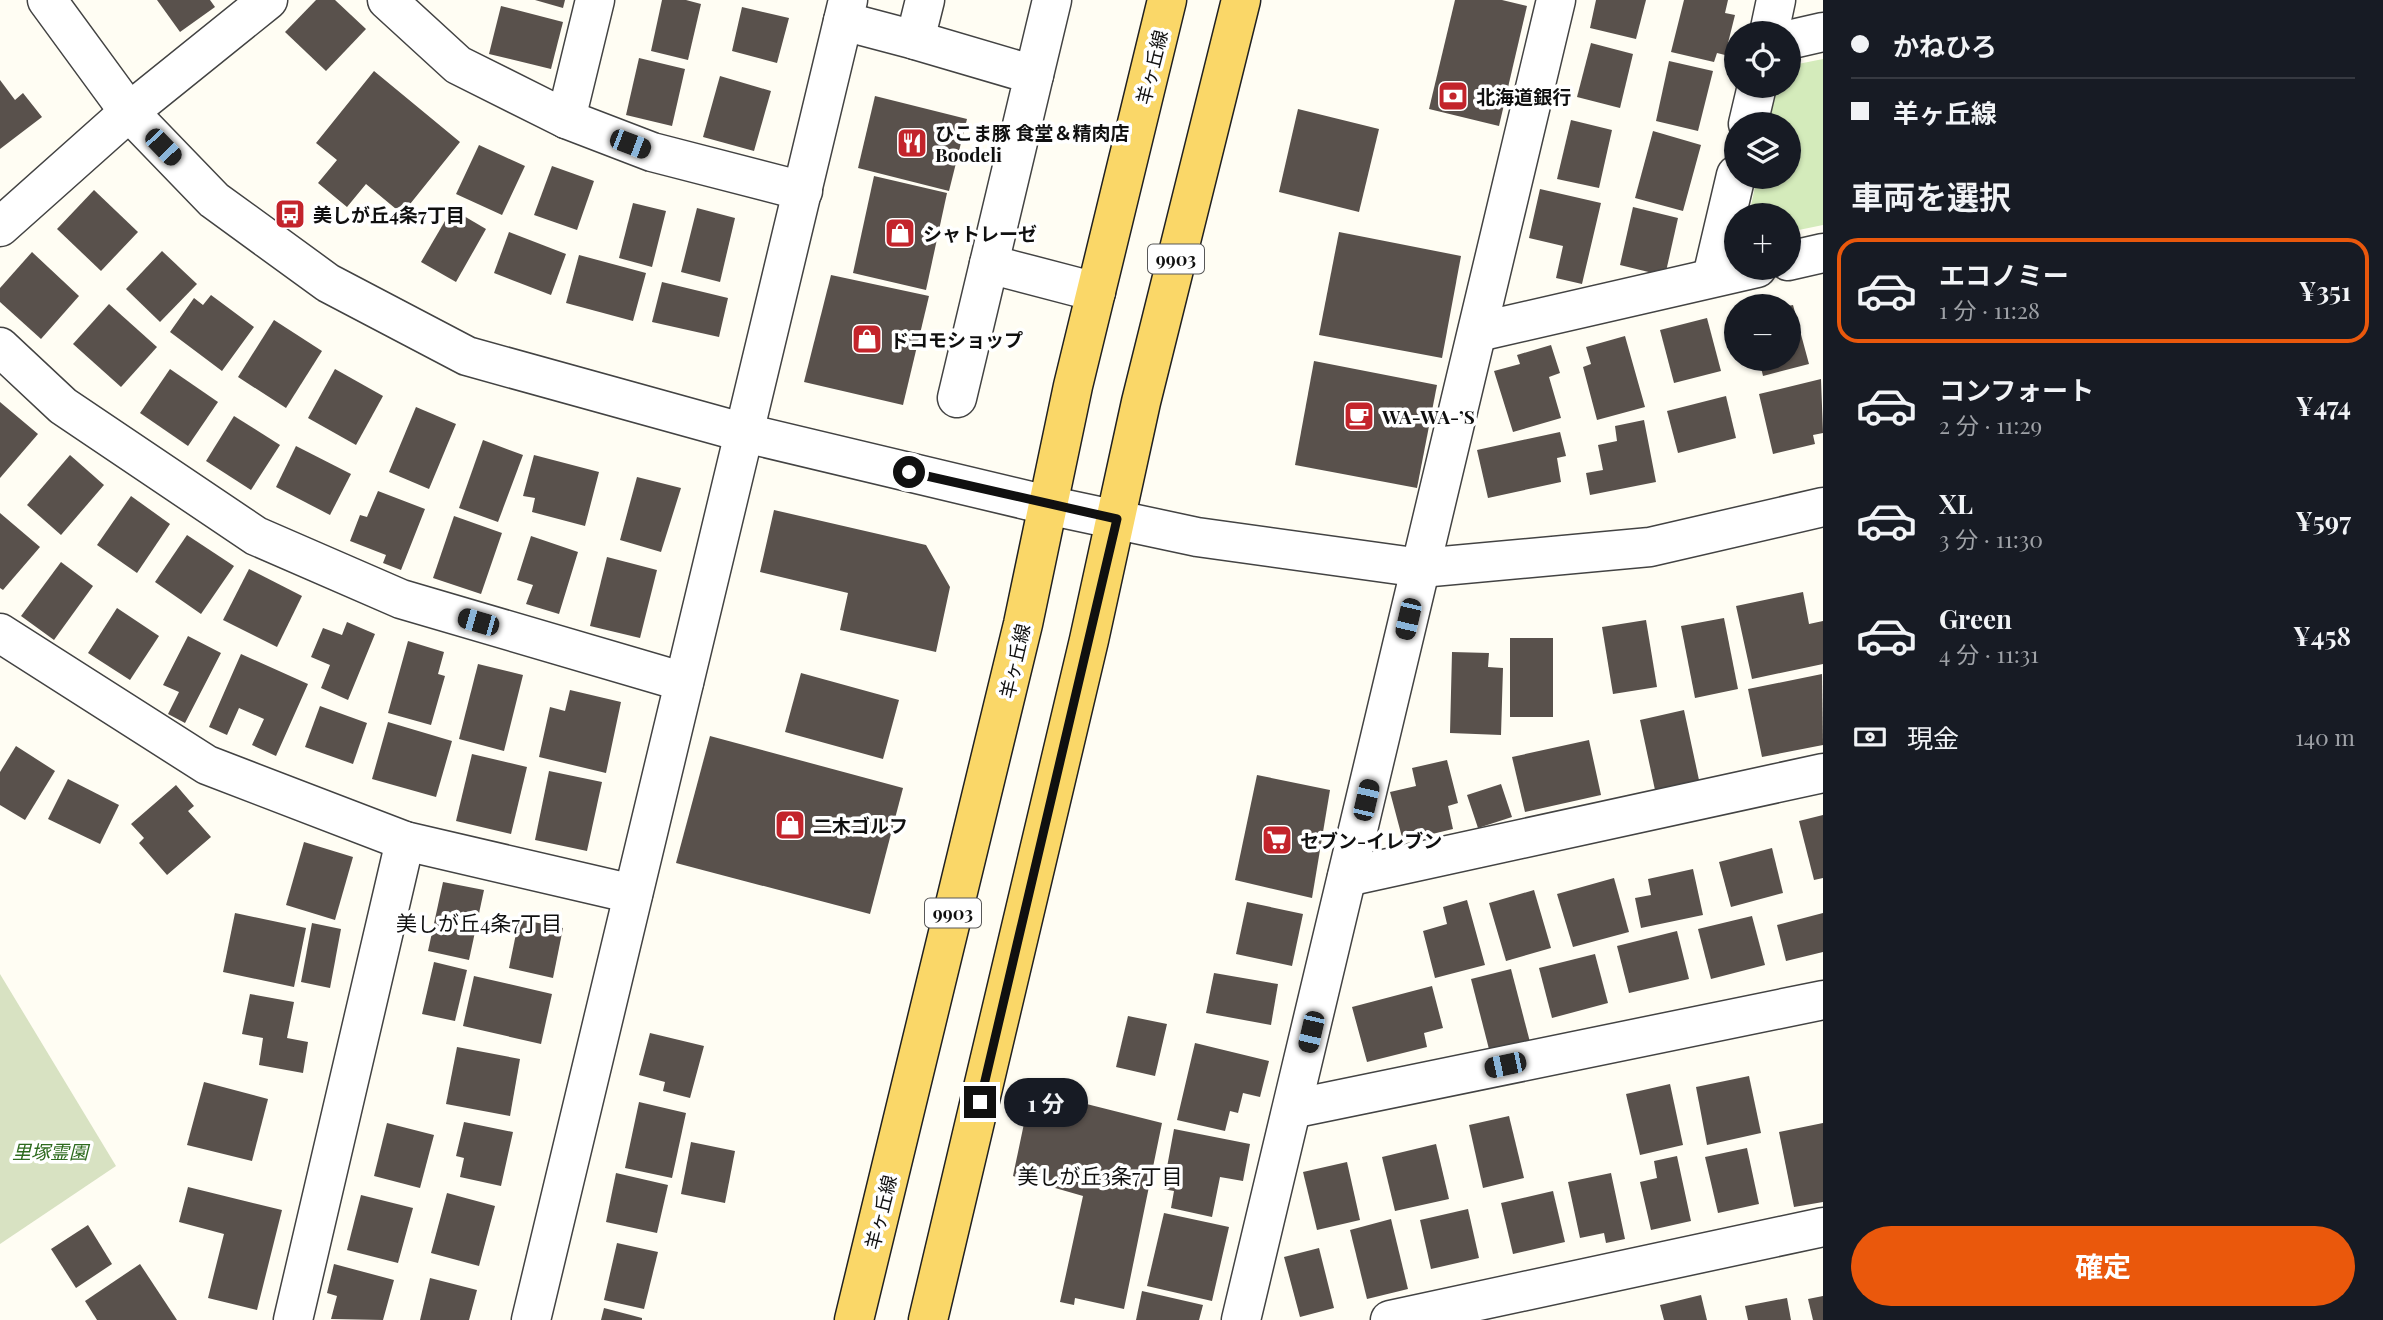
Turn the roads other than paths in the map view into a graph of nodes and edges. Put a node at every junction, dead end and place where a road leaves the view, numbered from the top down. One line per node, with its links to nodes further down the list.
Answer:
1 (47, 0): 17 (street)
2 (268, 0): 17 (street)
3 (387, 0): 18 (street)
4 (594, 0): 18 (street)
5 (925, 0): 15 (street)
6 (1052, 0): 16 (street)
7 (1167, 0): 27 (main road, 羊ヶ丘線 / 9903)
8 (1241, 0): 34 (main road, 9903)
9 (1556, 0): 28 (street)
10 (1776, 0): 12 (street)
11 (845, 10): 15 (street); 20 (street)
12 (1772, 21)
13 (1823, 32): 14 (street)
14 (1801, 37)
15 (915, 40): 16 (street)
16 (1034, 75): 24 (street)
17 (129, 112): 21 (street); 31 (street)
18 (566, 119): 20 (street)
19 (1733, 189): 26 (street)
20 (803, 191): 31 (street)
21 (0, 227)
22 (1823, 253): 23 (street)
23 (1801, 258)
24 (989, 264): 27 (street); 30 (street)
25 (1724, 275): 26 (street)
26 (1712, 277): 28 (street)
27 (1096, 292): 32 (main road, 羊ヶ丘線 / 9903)
28 (1478, 332): 35 (street)
29 (0, 346): 37 (street)
30 (957, 398)
31 (745, 433): 32 (street); 37 (street)
32 (1047, 505): 34 (street); 47 (main road, 羊ヶ丘線 / 9903)
33 (1823, 507): 35 (street)
34 (1117, 519): 35 (street); 48 (main road, 9903)
35 (1420, 568): 40 (street)
36 (0, 633): 39 (street)
37 (684, 682): 41 (street)
38 (1823, 773): 40 (street)
39 (405, 841): 41 (street); 45 (street)
40 (1348, 877): 43 (street)
41 (633, 894): 46 (street)
42 (1823, 1000): 43 (street)
43 (1292, 1109): 49 (street)
44 (1823, 1227): 50 (street)
45 (293, 1320)
46 (531, 1320)
47 (854, 1320)
48 (928, 1320)
49 (1241, 1320)
50 (1390, 1320)

